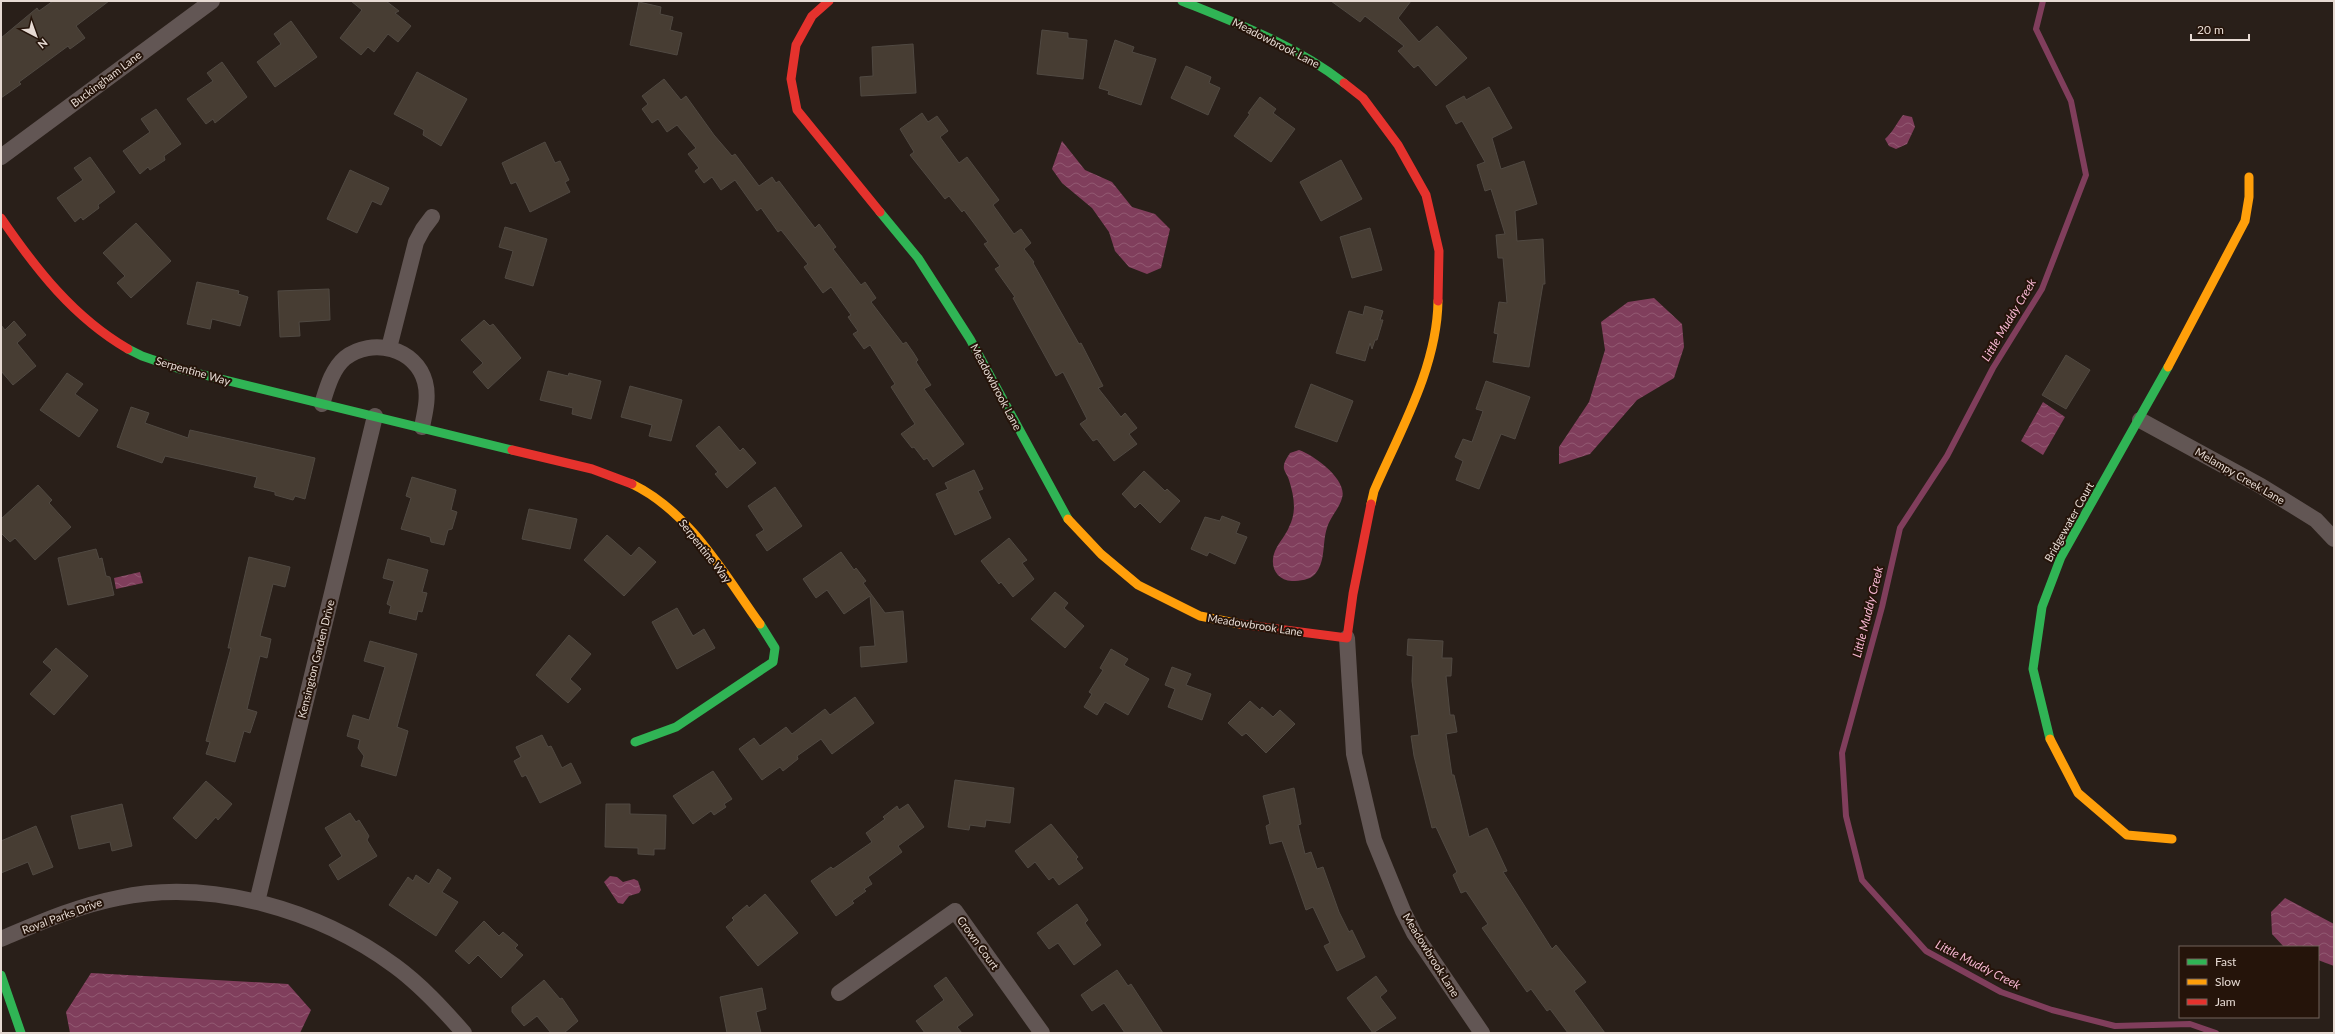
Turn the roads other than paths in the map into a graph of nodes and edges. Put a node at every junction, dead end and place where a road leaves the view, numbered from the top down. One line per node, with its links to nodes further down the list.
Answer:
1 (212, 1): 4 (street, Buckingham Lane)
2 (829, 1): 14 (street, Meadowbrook Lane)
3 (1182, 1): 14 (street, Meadowbrook Lane)
4 (1, 157)
5 (2248, 177): 11 (street, Bridgewater Court)
6 (432, 217): 8 (street)
7 (1, 218): 9 (street, Serpentine Way)
8 (389, 348): 9 (street); 12 (street)
9 (322, 404): 10 (street, Serpentine Way)
10 (375, 416): 12 (street, Serpentine Way); 17 (street, Kensington Garden Drive)
11 (2140, 420): 13 (street, Melampy Creek Lane); 16 (street, Bridgewater Court)
12 (422, 427): 15 (street, Serpentine Way)
13 (2334, 539)
14 (1347, 638): 24 (street, Meadowbrook Lane)
15 (635, 742)
16 (2172, 839)
17 (257, 902): 18 (street, Royal Parks Drive); 22 (street, Royal Parks Drive)
18 (1, 939)
19 (1, 975): 21 (street)
20 (839, 993): 23 (street, Crown Court)
21 (21, 1033)
22 (464, 1033)
23 (1042, 1033)
24 (1482, 1033)

